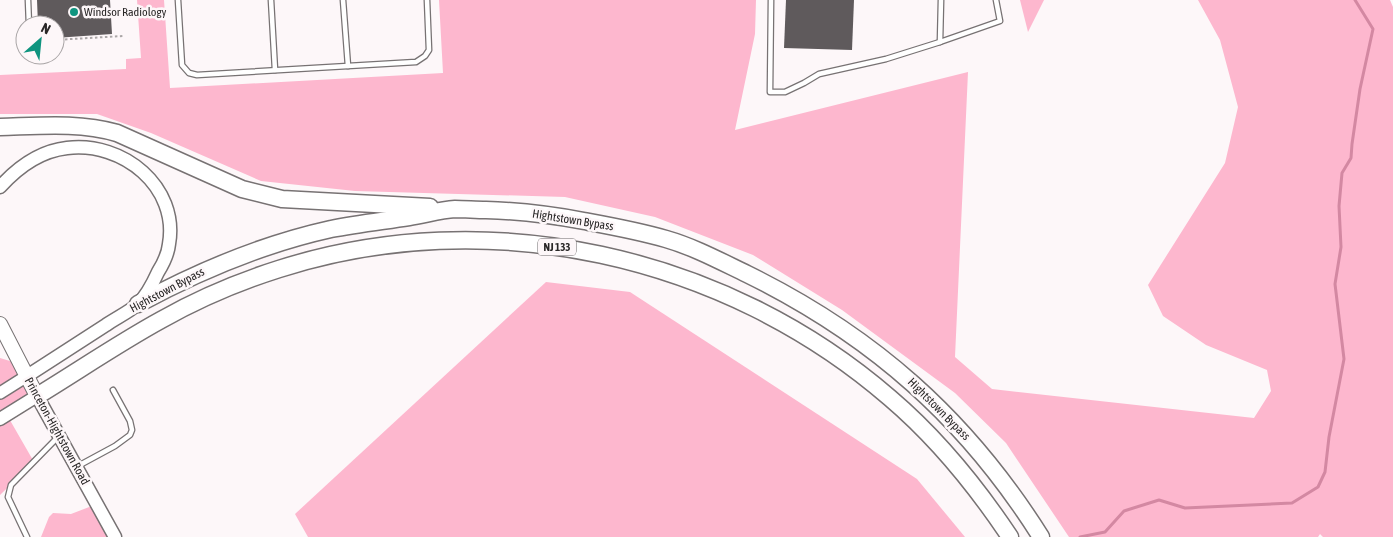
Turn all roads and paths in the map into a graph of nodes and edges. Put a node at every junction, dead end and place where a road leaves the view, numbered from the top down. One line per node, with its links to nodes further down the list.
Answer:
1 (28, 0): 9 (lane)
2 (178, 0): 14 (lane)
3 (270, 0): 14 (lane)
4 (343, 0): 13 (lane)
5 (427, 0): 13 (lane)
6 (771, 0): 12 (lane)
7 (941, 0): 12 (lane)
8 (996, 0): 12 (lane)
9 (29, 15)
10 (123, 36): 11 (path)
11 (65, 39)
12 (940, 42)
13 (348, 66): 14 (lane)
14 (275, 70)
15 (0, 127): 17 (highway)
16 (0, 187): 18 (main road)
17 (455, 209): 18 (highway, Hightstown Bypass / NJ 133); 30 (highway, Hightstown Bypass / NJ 133)
18 (138, 304): 20 (main road, Hightstown Bypass / NJ 133)
19 (0, 324): 20 (main road, Princeton-Hightstown Road)
20 (27, 376): 22 (street); 23 (main road, Princeton-Hightstown Road)
21 (113, 390): 26 (lane)
22 (0, 393)
23 (37, 396): 24 (main road); 25 (main road, Princeton-Hightstown Road); 29 (highway, Hightstown Bypass / NJ 133)
24 (0, 419)
25 (59, 436): 26 (main road, Princeton-Hightstown Road); 27 (lane)
26 (76, 467): 28 (main road, Princeton-Hightstown Road)
27 (27, 537)
28 (116, 537)
29 (1010, 537)
30 (1041, 537)

